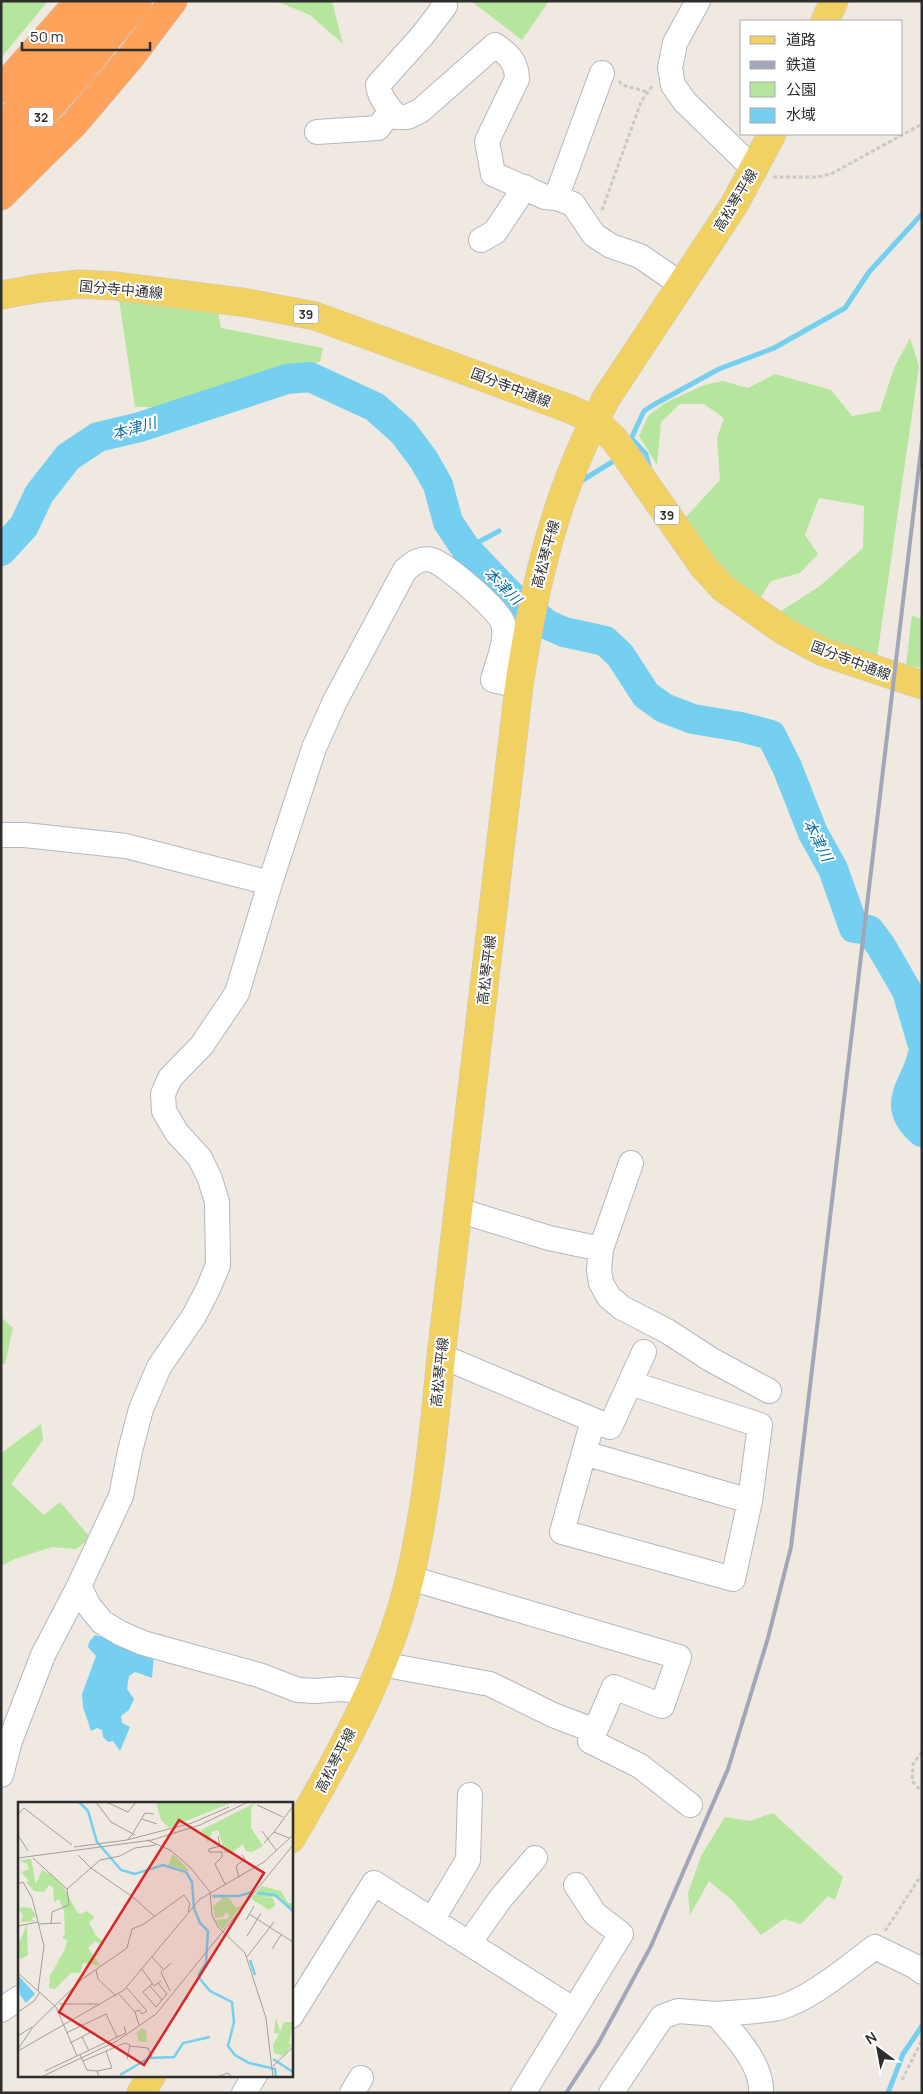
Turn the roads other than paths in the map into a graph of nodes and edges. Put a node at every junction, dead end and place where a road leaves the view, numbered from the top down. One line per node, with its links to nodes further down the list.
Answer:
1 (79, 1): 11 (highway)
2 (108, 1): 9 (highway, 32)
3 (138, 1): 9 (highway, 32)
4 (174, 1): 19 (highway)
5 (444, 1): 12 (street)
6 (698, 1): 17 (street)
7 (834, 1): 8 (main road)
8 (825, 20)
9 (71, 66): 13 (highway, 32); 16 (highway, 32)
10 (602, 73): 20 (street)
11 (1, 89)
12 (391, 111): 14 (street); 18 (street)
13 (1, 128)
14 (317, 132)
15 (771, 135): 17 (main road, 高松琴平線)
16 (1, 162)
17 (754, 169): 22 (main road, 高松琴平線)
18 (524, 187): 20 (street); 21 (street)
19 (1, 196)
20 (556, 198): 22 (street)
21 (481, 240)
22 (682, 285): 24 (main road, 高松琴平線)
23 (1, 295): 24 (main road, 国分寺中通線 / 39)
24 (594, 420): 25 (main road, 国分寺中通線 / 39); 26 (main road, 高松琴平線)
25 (922, 685)
26 (519, 686): 28 (street); 30 (main road, 高松琴平線)
27 (1, 835): 28 (street)
28 (270, 883): 40 (street)
29 (631, 1163): 31 (street)
30 (458, 1210): 31 (street); 33 (main road, 高松琴平線)
31 (601, 1249): 35 (street)
32 (644, 1352): 34 (street)
33 (441, 1356): 36 (street); 39 (main road, 高松琴平線)
34 (630, 1382): 36 (street); 38 (street)
35 (770, 1391)
36 (593, 1420): 37 (street)
37 (584, 1453): 38 (street); 38 (street)
38 (750, 1501)
39 (410, 1578): 41 (main road, 高松琴平線); 43 (street)
40 (79, 1586): 42 (street); 44 (street)
41 (381, 1664): 42 (main road, 高松琴平線); 43 (street)
42 (369, 1692): 47 (main road, 高松琴平線)
43 (595, 1731): 46 (street)
44 (1, 1776)
45 (470, 1796): 50 (street)
46 (690, 1805)
47 (294, 1830)
48 (536, 1858): 51 (street)
49 (576, 1885): 55 (street)
50 (432, 1920): 51 (street); 56 (street)
51 (469, 1943): 55 (street)
52 (922, 1972): 57 (street)
53 (18, 1999): 54 (street)
54 (1, 2010)
55 (574, 2010): 62 (street)
56 (292, 2014)
57 (716, 2014): 63 (street); 64 (street)
58 (151, 2076): 60 (main road)
59 (254, 2076): 61 (street)
60 (141, 2093)
61 (244, 2093)
62 (523, 2093)
63 (611, 2093)
64 (762, 2093)

